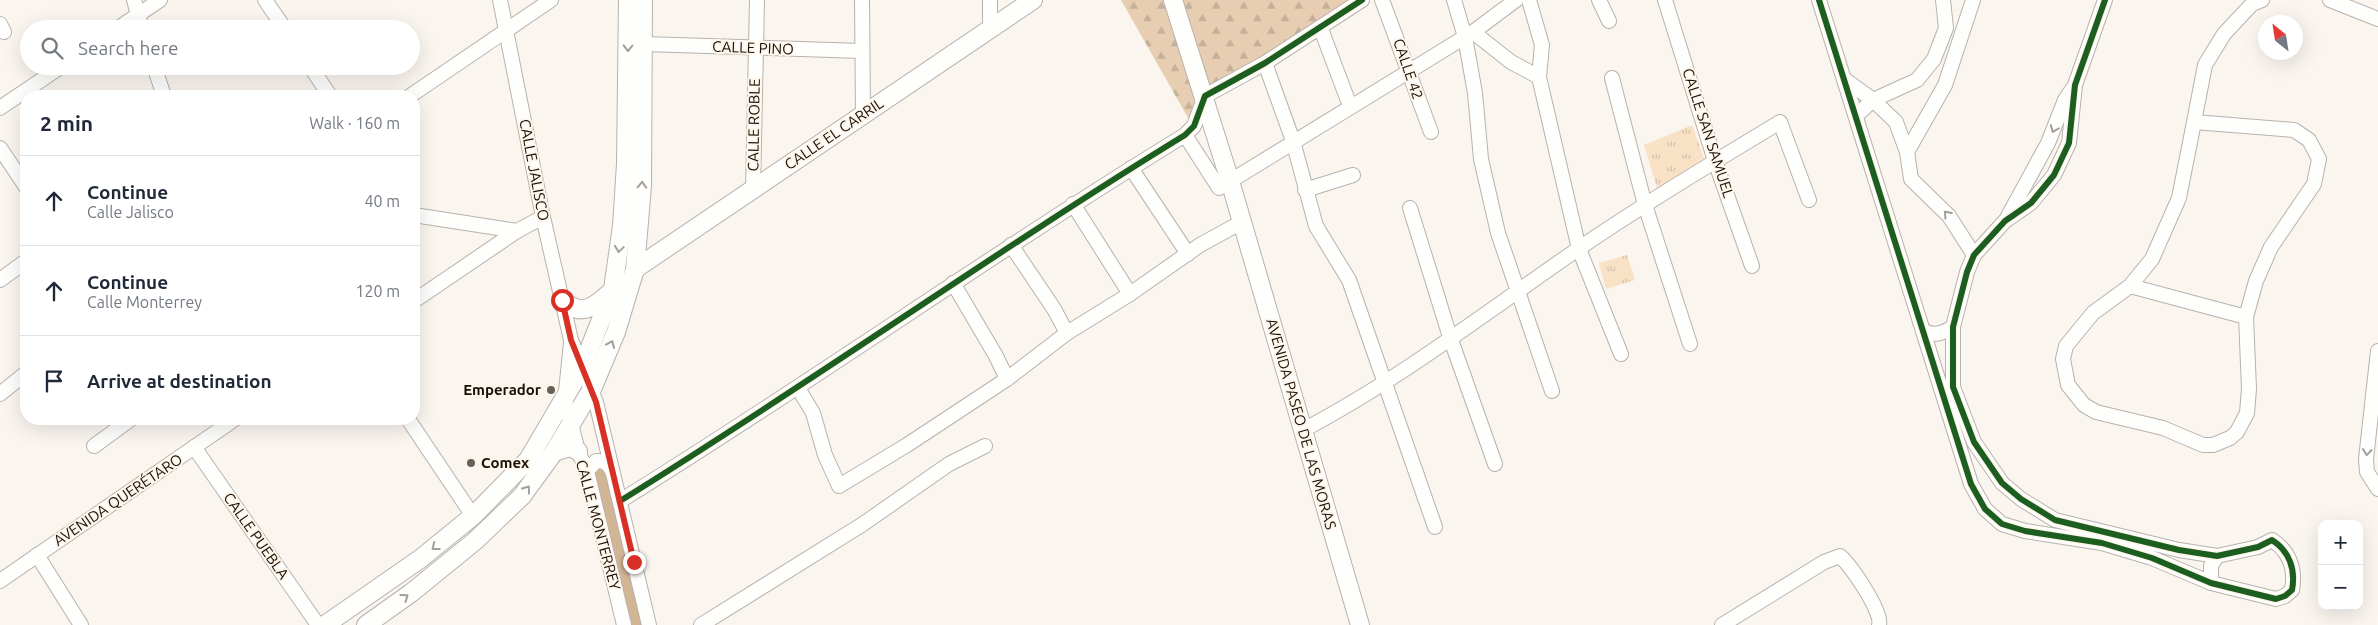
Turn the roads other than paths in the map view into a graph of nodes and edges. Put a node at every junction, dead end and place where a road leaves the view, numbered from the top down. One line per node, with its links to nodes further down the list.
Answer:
1 (134, 0): 26 (street)
2 (160, 0): 26 (street)
3 (265, 0): 30 (street)
4 (500, 0): 34 (street, CALLE JALISCO)
5 (551, 0): 34 (street)
6 (628, 0): 91 (main road, one-way to 91)
7 (643, 0): 36 (main road)
8 (757, 0): 37 (street, CALLE ROBLE)
9 (862, 0): 38 (street)
10 (990, 0): 33 (street)
11 (1034, 0): 33 (main road, CALLE EL CARRIL)
12 (1173, 0): 53 (main road, AVENIDA PASEO DE LAS MORAS)
13 (1362, 0): 32 (street)
14 (1454, 0): 35 (street)
15 (1516, 0): 35 (street)
16 (1529, 0): 44 (street)
17 (1599, 0): 31 (street)
18 (1665, 0): 65 (street, CALLE SAN SAMUEL)
19 (1819, 0): 46 (street)
20 (1943, 0): 54 (street)
21 (1973, 0): 64 (street)
22 (2105, 0): 47 (street)
23 (2262, 0): 59 (street)
24 (2330, 0): 27 (street)
25 (1384, 4): 40 (street, CALLE 42)
26 (138, 15): 28 (street); 29 (street)
27 (2378, 18)
28 (130, 20)
29 (139, 20)
30 (279, 20)
31 (1609, 21)
32 (1321, 28): 39 (street); 55 (street)
33 (990, 29): 57 (main road, CALLE EL CARRIL)
34 (506, 31): 51 (street); 77 (street, CALLE JALISCO)
35 (1469, 34): 40 (street); 44 (street); 92 (street)
36 (643, 44): 37 (street, CALLE PINO); 87 (main road, one-way to 36)
37 (756, 48): 38 (street, CALLE PINO); 70 (street, CALLE ROBLE)
38 (862, 51): 57 (street)
39 (1265, 63): 53 (street); 62 (street)
40 (1409, 70): 55 (street); 60 (street, CALLE 42)
41 (49, 75): 48 (street)
42 (157, 75): 49 (street)
43 (316, 75): 50 (street)
44 (1539, 77): 82 (street)
45 (1612, 78): 74 (street)
46 (1844, 79): 54 (street); 58 (street)
47 (2075, 85): 78 (street, one-way to 78); 78 (street)
48 (27, 90)
49 (162, 90)
50 (326, 90)
51 (419, 90)
52 (20, 94): 56 (street)
53 (1205, 96): 61 (street); 69 (main road, AVENIDA PASEO DE LAS MORAS)
54 (1873, 100): 58 (street); 64 (street)
55 (1350, 106): 62 (street)
56 (0, 108)
57 (863, 114): 70 (main road, CALLE EL CARRIL)
58 (1856, 116): 98 (street)
59 (2194, 122): 90 (street); 96 (street)
60 (1431, 132)
61 (1185, 135): 66 (street); 69 (street)
62 (1293, 141): 69 (street); 71 (street)
63 (0, 148): 68 (street)
64 (1907, 152): 84 (street, one-way to 64)
65 (1715, 160): 72 (street); 74 (street); 86 (street, CALLE SAN SAMUEL)
66 (1131, 168): 73 (street); 83 (street)
67 (1353, 174): 71 (street)
68 (20, 178)
69 (1230, 181): 79 (main road, AVENIDA PASEO DE LAS MORAS)
70 (753, 189): 87 (main road, CALLE EL CARRIL)
71 (1305, 190): 108 (street)
72 (1809, 200)
73 (1073, 204): 81 (street); 93 (street)
74 (1645, 205): 82 (street); 102 (street)
75 (1410, 208): 100 (street)
76 (420, 216): 80 (street)
77 (542, 217): 80 (street); 95 (street, CALLE JALISCO)
78 (2006, 221): 84 (street)
79 (1242, 222): 83 (street); 119 (main road, AVENIDA PASEO DE LAS MORAS)
80 (517, 231): 94 (street)
81 (1011, 245): 89 (street); 99 (street)
82 (1579, 249): 92 (street); 104 (street)
83 (1188, 254): 93 (street)
84 (1974, 255): 97 (street)
85 (20, 266): 88 (street)
86 (1752, 266)
87 (634, 269): 110 (main road, one-way to 87)
88 (0, 280)
89 (952, 283): 107 (street); 109 (street)
90 (2130, 286): 96 (street); 96 (street)
91 (614, 289): 95 (main road); 105 (main road)
92 (1518, 292): 100 (street); 111 (street)
93 (1130, 294): 99 (street)
94 (420, 297)
95 (562, 300): 101 (street, CALLE JALISCO)
96 (2246, 317)
97 (1953, 327): 98 (street); 133 (street)
98 (1923, 331): 135 (street)
99 (1067, 333): 107 (street)
100 (1450, 337): 108 (street); 125 (street)
101 (571, 340): 105 (street, CALLE JALISCO); 114 (street, CALLE JALISCO)
102 (1690, 344)
103 (2378, 351): 113 (street)
104 (1621, 354)
105 (582, 368): 110 (street, CALLE MONTERREY); 114 (main road)
106 (20, 378): 112 (street)
107 (1007, 378): 109 (street)
108 (1385, 383): 119 (street); 131 (street)
109 (798, 388): 129 (street)
110 (592, 389): 118 (main road); 126 (street, CALLE MONTERREY)
111 (1552, 392)
112 (0, 394)
113 (2376, 397): 128 (street, one-way to 128)
114 (565, 401): 118 (street, CALLE MONTERREY); 130 (main road)
115 (123, 425): 120 (street)
116 (226, 425): 122 (street, AVENIDA QUERÉTARO)
117 (412, 425): 130 (street)
118 (571, 425): 123 (street, CALLE MONTERREY); 124 (main road)
119 (1303, 430): 143 (main road, AVENIDA PASEO DE LAS MORAS)
120 (94, 446)
121 (985, 446): 142 (street)
122 (194, 447): 132 (street, AVENIDA QUERÉTARO); 137 (street, CALLE PUEBLA)
123 (578, 451): 124 (main road); 127 (street, CALLE MONTERREY)
124 (554, 452): 139 (main road, one-way to 124)
125 (1496, 464)
126 (612, 470): 127 (street); 129 (street, CALLE MONTERREY)
127 (587, 471): 140 (street, CALLE MONTERREY)
128 (2378, 489)
129 (620, 501): 141 (street, CALLE MONTERREY)
130 (473, 516): 138 (main road, one-way to 138)
131 (1435, 527)
132 (37, 555): 134 (street, AVENIDA QUERÉTARO); 136 (street)
133 (2216, 556): 135 (street); 135 (street)
134 (0, 581)
135 (2211, 583)
136 (81, 625)
137 (318, 625)
138 (325, 625)
139 (366, 625)
140 (624, 625)
141 (649, 625)
142 (701, 625)
143 (1360, 625)
144 (1722, 625): 145 (street)
145 (1879, 625)

